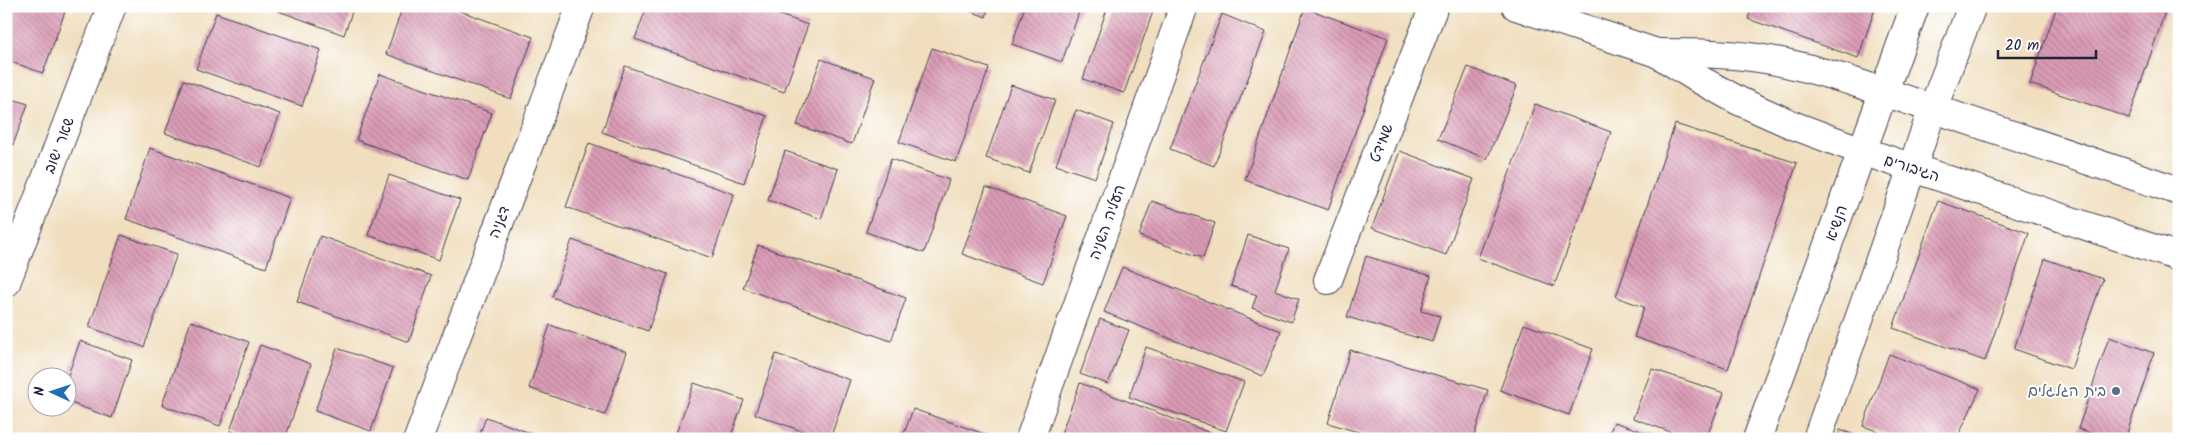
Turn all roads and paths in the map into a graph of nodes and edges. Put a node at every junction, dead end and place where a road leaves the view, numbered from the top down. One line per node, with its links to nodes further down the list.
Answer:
1 (112, 6): 16 (street, שאר ישוב)
2 (581, 6): 17 (street, דגניה)
3 (1184, 6): 18 (street, העליה השניה)
4 (1434, 6): 15 (street, שמידט)
5 (1516, 6): 8 (street, הגיבורים)
6 (1915, 6): 9 (street, הנשיא)
7 (1972, 6): 10 (street)
8 (1657, 53): 9 (street, הגיבורים); 11 (street, הגיבורים)
9 (1884, 92): 10 (street, הגיבורים); 11 (street, הנשיא)
10 (1933, 108): 12 (street); 13 (street, הגיבורים)
11 (1862, 151): 12 (street, הגיבורים); 19 (street, הנשיא)
12 (1912, 168): 14 (street, הגיבורים); 20 (street)
13 (2179, 191)
14 (2179, 257)
15 (1328, 280)
16 (6, 283)
17 (418, 439)
18 (1030, 439)
19 (1757, 439)
20 (1817, 439)

